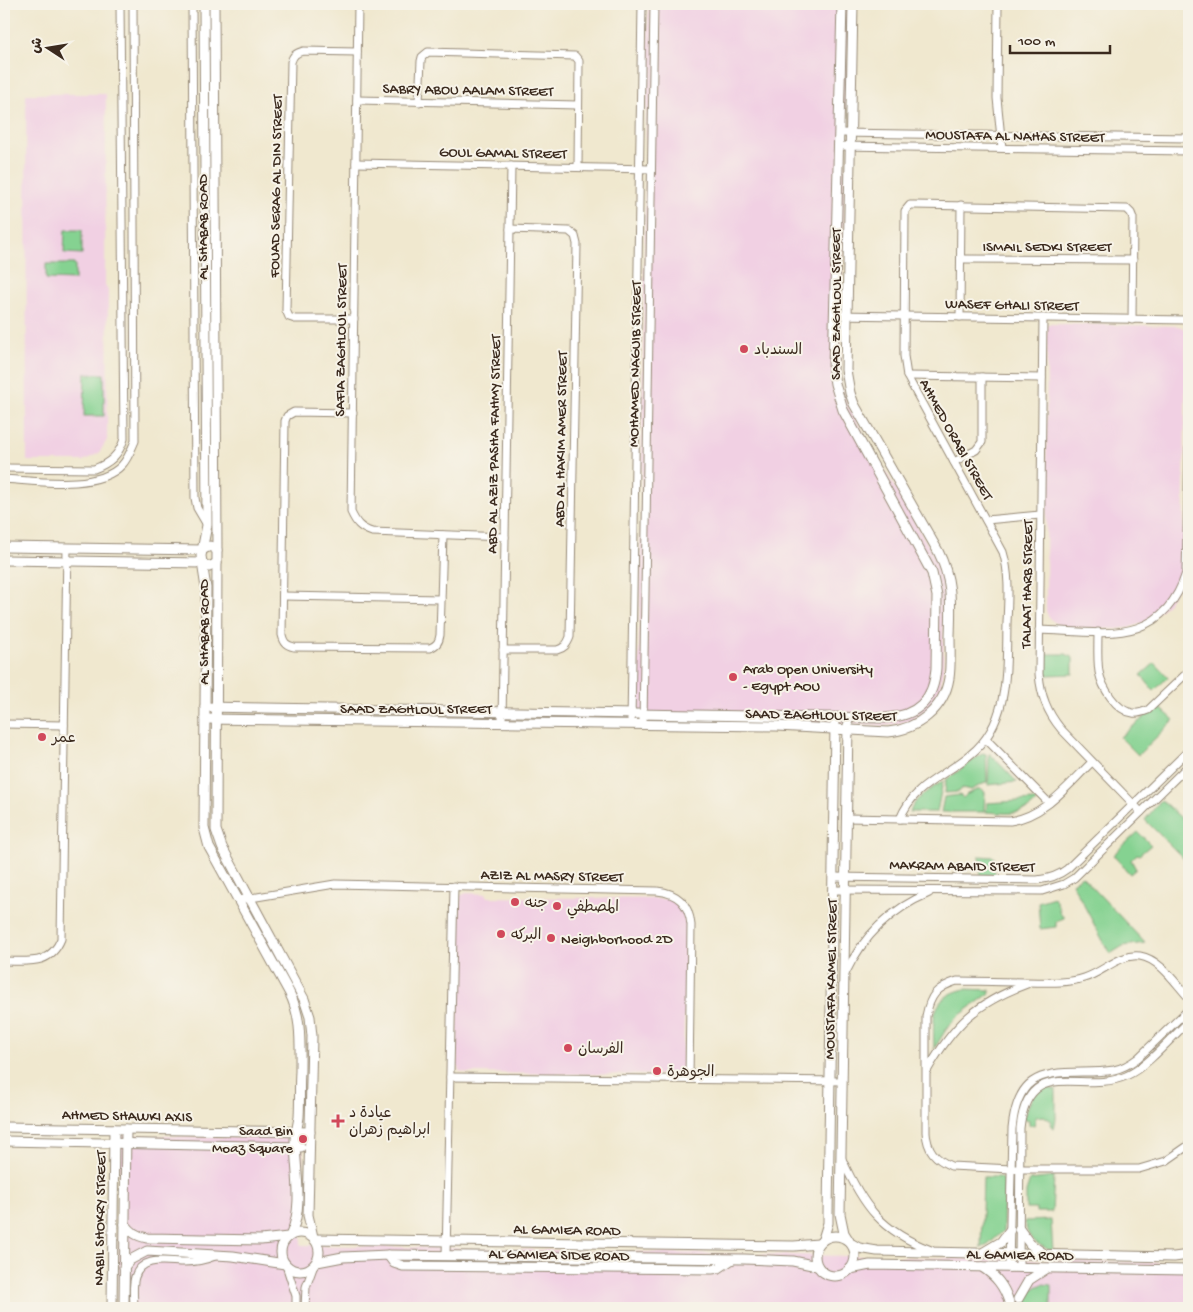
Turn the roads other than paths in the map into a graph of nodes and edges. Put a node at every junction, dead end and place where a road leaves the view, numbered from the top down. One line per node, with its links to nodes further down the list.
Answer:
1 (120, 4): 24 (street)
2 (133, 4): 25 (street)
3 (192, 4): 60 (street)
4 (204, 4): 60 (street, AL SHABAB ROAD)
5 (214, 4): 70 (street, AL SHABAB ROAD)
6 (358, 4): 12 (street, SAFIA ZAGHLOUL STREET)
7 (642, 4): 29 (street, MOHAMED NAGUIB STREET)
8 (654, 4): 30 (street, MOHAMED NAGUIB STREET)
9 (842, 4): 16 (street, SAAD ZAGHLOUL STREET)
10 (853, 4): 17 (street, SAAD ZAGHLOUL STREET)
11 (998, 4): 18 (street)
12 (358, 52): 13 (street, SAFIA ZAGHLOUL STREET); 42 (street, FOUAD SERAG AL DIN STREET)
13 (357, 100): 14 (street, SABRY ABOU AALAM STREET); 26 (street, SAFIA ZAGHLOUL STREET)
14 (419, 102): 15 (street, SABRY ABOU AALAM STREET); 15 (street)
15 (578, 105): 28 (street)
16 (840, 133): 17 (street, MOUSTAFA AL NAHAS STREET); 20 (street, SAAD ZAGHLOUL STREET)
17 (850, 133): 18 (street, MOUSTAFA AL NAHAS STREET); 21 (street, SAAD ZAGHLOUL STREET)
18 (1001, 135): 19 (street, MOUSTAFA AL NAHAS STREET); 22 (street)
19 (1189, 138)
20 (840, 146): 21 (street, MOUSTAFA AL NAHAS STREET); 37 (street, SAAD ZAGHLOUL STREET)
21 (850, 146): 22 (street, MOUSTAFA AL NAHAS STREET); 38 (street, SAAD ZAGHLOUL STREET)
22 (1002, 148): 23 (street, MOUSTAFA AL NAHAS STREET)
23 (1189, 151)
24 (122, 158): 25 (street); 32 (street)
25 (134, 158): 33 (street)
26 (356, 163): 27 (street, GOUL GAMAL STREET); 42 (street, SAFIA ZAGHLOUL STREET)
27 (511, 166): 28 (street, GOUL GAMAL STREET); 34 (street, ABD AL AZIZ PASHA FAHMY STREET)
28 (578, 167): 29 (street, GOUL GAMAL STREET)
29 (640, 169): 30 (street, GOUL GAMAL STREET); 66 (street, MOHAMED NAGUIB STREET)
30 (650, 169): 67 (street, MOHAMED NAGUIB STREET)
31 (961, 206): 35 (street); 36 (street, AHMED ORABI STREET); 39 (street, AHMED ORABI STREET)
32 (122, 214): 33 (street); 45 (street)
33 (134, 214): 46 (street)
34 (510, 229): 63 (street, ABD AL AZIZ PASHA FAHMY STREET); 79 (street, ABD AL HAKIM AMER STREET)
35 (961, 259): 36 (street, ISMAIL SEDKI STREET); 40 (street)
36 (1132, 260): 43 (street, AHMED ORABI STREET)
37 (835, 315): 38 (street, WASEF GHALI STREET); 57 (street, SAAD ZAGHLOUL STREET)
38 (847, 316): 39 (street, WASEF GHALI STREET); 56 (street, SAAD ZAGHLOUL STREET)
39 (905, 316): 40 (street, WASEF GHALI STREET); 47 (street, AHMED ORABI STREET)
40 (960, 317): 41 (street, WASEF GHALI STREET)
41 (1043, 318): 43 (street, WASEF GHALI STREET); 49 (street, TALAAT HARB STREET)
42 (354, 319): 50 (street, SAFIA ZAGHLOUL STREET)
43 (1132, 320): 44 (street, WASEF GHALI STREET)
44 (1189, 320)
45 (123, 336): 46 (street); 53 (street)
46 (134, 336): 54 (street)
47 (907, 376): 48 (street); 52 (street, AHMED ORABI STREET)
48 (982, 377): 49 (street); 52 (street)
49 (1042, 378): 58 (street, TALAAT HARB STREET)
50 (353, 413): 62 (street, SAFIA ZAGHLOUL STREET); 75 (street)
51 (1189, 448): 55 (street)
52 (954, 462): 59 (street, AHMED ORABI STREET)
53 (4, 468)
54 (4, 480)
55 (1189, 505): 78 (street)
56 (913, 507): 57 (street); 61 (street, SAAD ZAGHLOUL STREET)
57 (901, 514): 64 (street, SAAD ZAGHLOUL STREET)
58 (1040, 515): 59 (street); 77 (street, TALAAT HARB STREET)
59 (986, 520): 97 (street, AHMED ORABI STREET)
60 (207, 525): 69 (street, AL SHABAB ROAD)
61 (927, 532): 64 (street); 96 (street, SAAD ZAGHLOUL STREET)
62 (443, 535): 63 (street, SAFIA ZAGHLOUL STREET); 76 (street)
63 (505, 537): 79 (street, ABD AL AZIZ PASHA FAHMY STREET)
64 (914, 537): 87 (street, SAAD ZAGHLOUL STREET)
65 (4, 547): 68 (street)
66 (634, 547): 67 (street); 84 (street, MOHAMED NAGUIB STREET)
67 (645, 547): 85 (street, MOHAMED NAGUIB STREET)
68 (67, 548): 69 (street); 72 (street)
69 (202, 550): 70 (street); 73 (street, AL SHABAB ROAD)
70 (217, 550): 74 (street, AL SHABAB ROAD)
71 (4, 560): 72 (street)
72 (66, 561): 73 (street); 94 (street)
73 (202, 563): 74 (street); 81 (street, AL SHABAB ROAD)
74 (217, 564): 82 (street, AL SHABAB ROAD)
75 (282, 596): 76 (street); 76 (street)
76 (441, 599)
77 (1039, 630): 78 (street); 101 (street, TALAAT HARB STREET)
78 (1098, 632): 80 (street)
79 (504, 650): 83 (street, ABD AL AZIZ PASHA FAHMY STREET)
80 (1189, 671)
81 (205, 707): 82 (street, SAAD ZAGHLOUL STREET); 88 (street, AL SHABAB ROAD)
82 (216, 707): 83 (street, SAAD ZAGHLOUL STREET); 89 (street, AL SHABAB ROAD)
83 (503, 711): 84 (street, SAAD ZAGHLOUL STREET); 90 (street, ABD AL AZIZ PASHA FAHMY STREET)
84 (632, 713): 85 (street, SAAD ZAGHLOUL STREET); 92 (street, MOHAMED NAGUIB STREET)
85 (644, 713): 86 (street, SAAD ZAGHLOUL STREET); 93 (street, MOHAMED NAGUIB STREET)
86 (835, 716): 87 (street, SAAD ZAGHLOUL STREET); 95 (street, MOUSTAFA KAMEL STREET)
87 (848, 717): 96 (street, MOUSTAFA KAMEL STREET)
88 (205, 719): 89 (street, SAAD ZAGHLOUL STREET); 115 (street, AL SHABAB ROAD)
89 (216, 719): 90 (street, SAAD ZAGHLOUL STREET); 114 (street, AL SHABAB ROAD)
90 (502, 723): 92 (street, SAAD ZAGHLOUL STREET)
91 (4, 724): 94 (street)
92 (631, 724): 93 (street, SAAD ZAGHLOUL STREET)
93 (644, 724): 95 (street, SAAD ZAGHLOUL STREET)
94 (64, 725): 116 (street)
95 (834, 728): 96 (street, SAAD ZAGHLOUL STREET); 98 (street, MOUSTAFA KAMEL STREET)
96 (848, 730): 99 (street, MOUSTAFA KAMEL STREET)
97 (986, 739): 103 (street); 107 (street, AHMED ORABI STREET)
98 (834, 744): 99 (street); 108 (street, MOUSTAFA KAMEL STREET)
99 (847, 744): 106 (street, MOUSTAFA KAMEL STREET)
100 (1189, 750): 104 (street, MAKRAM ABAID STREET)
101 (1092, 762): 103 (street); 104 (street, TALAAT HARB STREET)
102 (1189, 765): 105 (street, MAKRAM ABAID STREET)
103 (1049, 803): 107 (street)
104 (1134, 804): 105 (street, TALAAT HARB STREET); 109 (street, MAKRAM ABAID STREET)
105 (1141, 812): 113 (street, MAKRAM ABAID STREET)
106 (846, 818): 107 (street); 109 (street, MOUSTAFA KAMEL STREET)
107 (900, 819)
108 (832, 877): 109 (street, MAKRAM ABAID STREET); 111 (street, MOUSTAFA KAMEL STREET)
109 (845, 877): 112 (street, MOUSTAFA KAMEL STREET)
110 (454, 886): 114 (street, AZIZ AL MASRY STREET); 123 (street); 124 (street, AZIZ AL MASRY STREET)
111 (832, 890): 112 (street, MAKRAM ABAID STREET); 125 (street, MOUSTAFA KAMEL STREET)
112 (845, 890): 113 (street, MAKRAM ABAID STREET); 117 (street, MOUSTAFA KAMEL STREET)
113 (933, 891): 117 (street)
114 (250, 898): 115 (street, AZIZ AL MASRY STREET); 131 (street, AL SHABAB ROAD)
115 (239, 900): 130 (street, AL SHABAB ROAD)
116 (4, 961)
117 (844, 976): 126 (street, MOUSTAFA KAMEL STREET)
118 (1033, 982): 119 (street); 122 (street); 122 (street)
119 (1189, 998)
120 (1189, 1009): 139 (street)
121 (1189, 1021): 139 (street)
122 (927, 1072): 139 (street)
123 (450, 1077): 124 (street); 147 (street)
124 (688, 1079): 125 (street)
125 (830, 1080): 126 (street); 149 (street, MOUSTAFA KAMEL STREET)
126 (842, 1081): 138 (street, MOUSTAFA KAMEL STREET)
127 (4, 1127): 128 (street, AHMED SHAWKI AXIS)
128 (114, 1129): 129 (street, AHMED SHAWKI AXIS); 133 (street, NABIL SHOKRY STREET)
129 (126, 1129): 130 (street, AHMED SHAWKI AXIS); 134 (street, NABIL SHOKRY STREET)
130 (296, 1131): 131 (street, AHMED SHAWKI AXIS); 136 (street, AL SHABAB ROAD)
131 (310, 1132): 137 (street, AL SHABAB ROAD)
132 (4, 1142): 133 (street, AHMED SHAWKI AXIS)
133 (114, 1143): 134 (street, AHMED SHAWKI AXIS); 141 (street, NABIL SHOKRY STREET)
134 (126, 1144): 136 (street, AHMED SHAWKI AXIS); 140 (street, NABIL SHOKRY STREET)
135 (1189, 1145): 139 (street)
136 (296, 1147): 137 (street, AHMED SHAWKI AXIS); 144 (street, AL SHABAB ROAD)
137 (310, 1147): 146 (street, AL SHABAB ROAD)
138 (841, 1158): 150 (street, MOUSTAFA KAMEL STREET); 152 (street)
139 (1016, 1169): 143 (street)
140 (125, 1198): 141 (street); 142 (street, NABIL SHOKRY STREET)
141 (113, 1199): 173 (street, NABIL SHOKRY STREET)
142 (125, 1224): 145 (street); 165 (street, NABIL SHOKRY STREET)
143 (1015, 1229): 153 (street); 154 (street); 155 (street)
144 (289, 1236): 145 (street); 146 (street); 163 (street)
145 (147, 1238): 151 (street)
146 (314, 1238): 147 (street, AL GAMIEA ROAD); 162 (street)
147 (447, 1241): 148 (street, AL GAMIEA ROAD); 159 (street)
148 (534, 1242): 149 (street, AL GAMIEA ROAD); 160 (street)
149 (820, 1242): 150 (street); 164 (street)
150 (850, 1243): 152 (street, AL GAMIEA ROAD); 168 (street)
151 (147, 1251): 156 (street); 165 (street)
152 (936, 1252): 153 (street, AL GAMIEA ROAD)
153 (982, 1253): 154 (street, AL GAMIEA ROAD)
154 (1014, 1254): 155 (street, AL GAMIEA ROAD); 167 (street)
155 (1046, 1254): 158 (street, AL GAMIEA ROAD)
156 (217, 1255): 163 (street); 175 (street)
157 (388, 1255): 159 (street, AL GAMIEA ROAD); 161 (street, AL GAMIEA SIDE ROAD); 162 (street, AL GAMIEA ROAD)
158 (1189, 1255)
159 (446, 1256): 160 (street, AL GAMIEA ROAD)
160 (534, 1257): 161 (street, AL GAMIEA ROAD)
161 (731, 1260): 164 (street, AL GAMIEA ROAD)
162 (315, 1264): 163 (street); 177 (street)
163 (285, 1265): 176 (street)
164 (817, 1266): 168 (street)
165 (124, 1267): 174 (street, NABIL SHOKRY STREET)
166 (982, 1267): 167 (street, AL GAMIEA ROAD); 168 (street, AL GAMIEA ROAD); 172 (street)
167 (1014, 1268): 169 (street, AL GAMIEA ROAD)
168 (850, 1269)
169 (1046, 1269): 170 (street, AL GAMIEA ROAD); 171 (street)
170 (1189, 1270)
171 (1018, 1299)
172 (1009, 1302)
173 (112, 1308)
174 (124, 1308)
175 (134, 1308)
176 (296, 1308)
177 (305, 1308)

